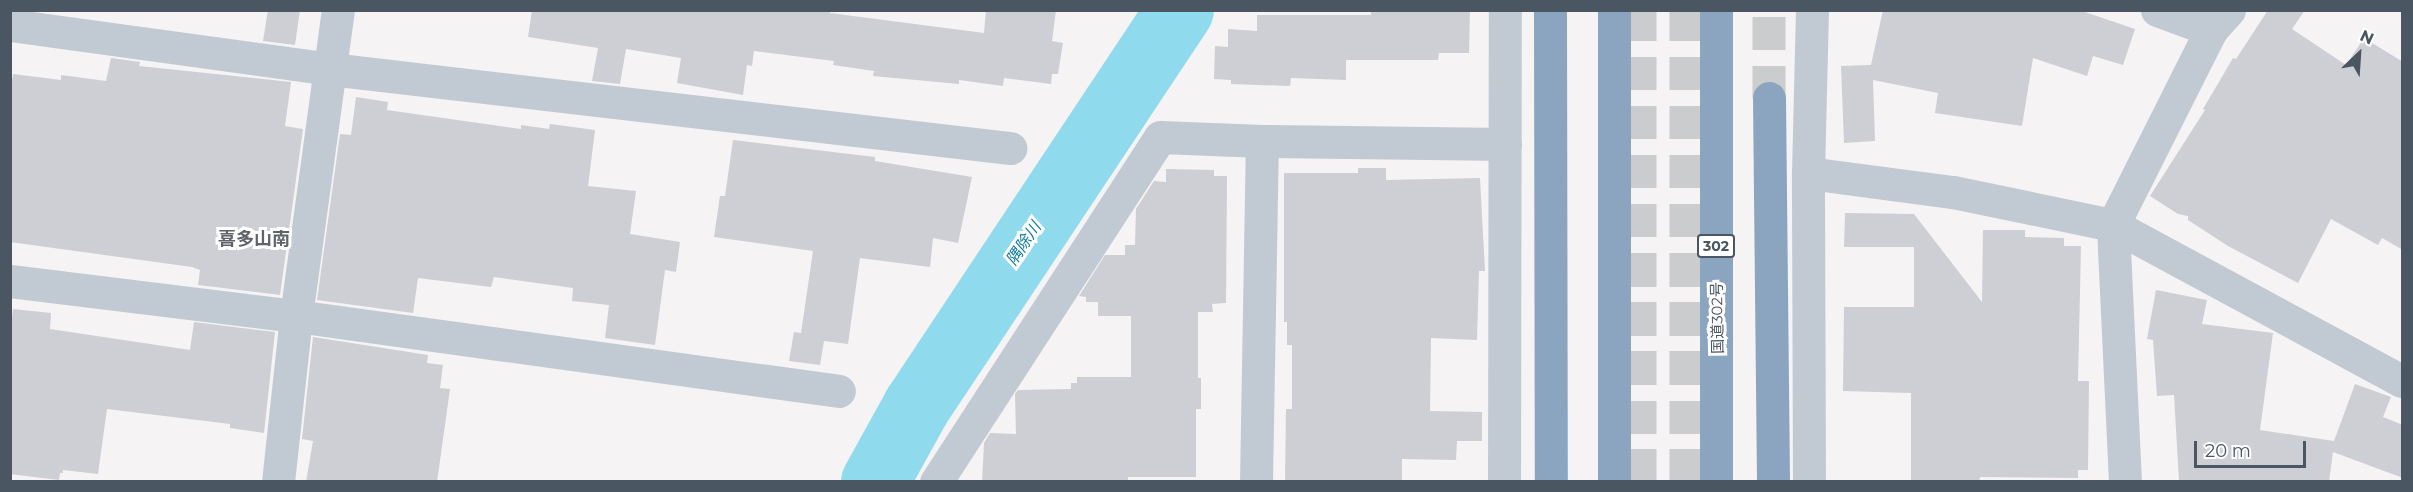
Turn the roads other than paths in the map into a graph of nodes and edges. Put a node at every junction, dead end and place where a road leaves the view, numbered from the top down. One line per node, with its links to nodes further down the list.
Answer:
1 (338, 10): 10 (street)
2 (1505, 10): 13 (street)
3 (1550, 10): 25 (highway)
4 (1614, 10): 26 (highway)
5 (1716, 10): 27 (highway, 国道302号 / 302)
6 (1812, 10): 15 (street)
7 (2157, 10): 8 (street)
8 (2220, 20): 16 (street)
9 (10, 25): 10 (street)
10 (330, 69): 14 (street); 18 (street)
11 (1769, 98): 28 (highway)
12 (1262, 141): 13 (street); 22 (street); 23 (street)
13 (1505, 144): 24 (street)
14 (1010, 148)
15 (1808, 173): 16 (street); 29 (street)
16 (2113, 225): 19 (street); 30 (street)
17 (10, 281): 18 (street)
18 (296, 316): 20 (street); 21 (street)
19 (2403, 381)
20 (839, 391)
21 (278, 482)
22 (936, 482)
23 (1256, 482)
24 (1504, 482)
25 (1551, 482)
26 (1614, 482)
27 (1716, 482)
28 (1773, 482)
29 (1809, 482)
30 (2125, 482)

